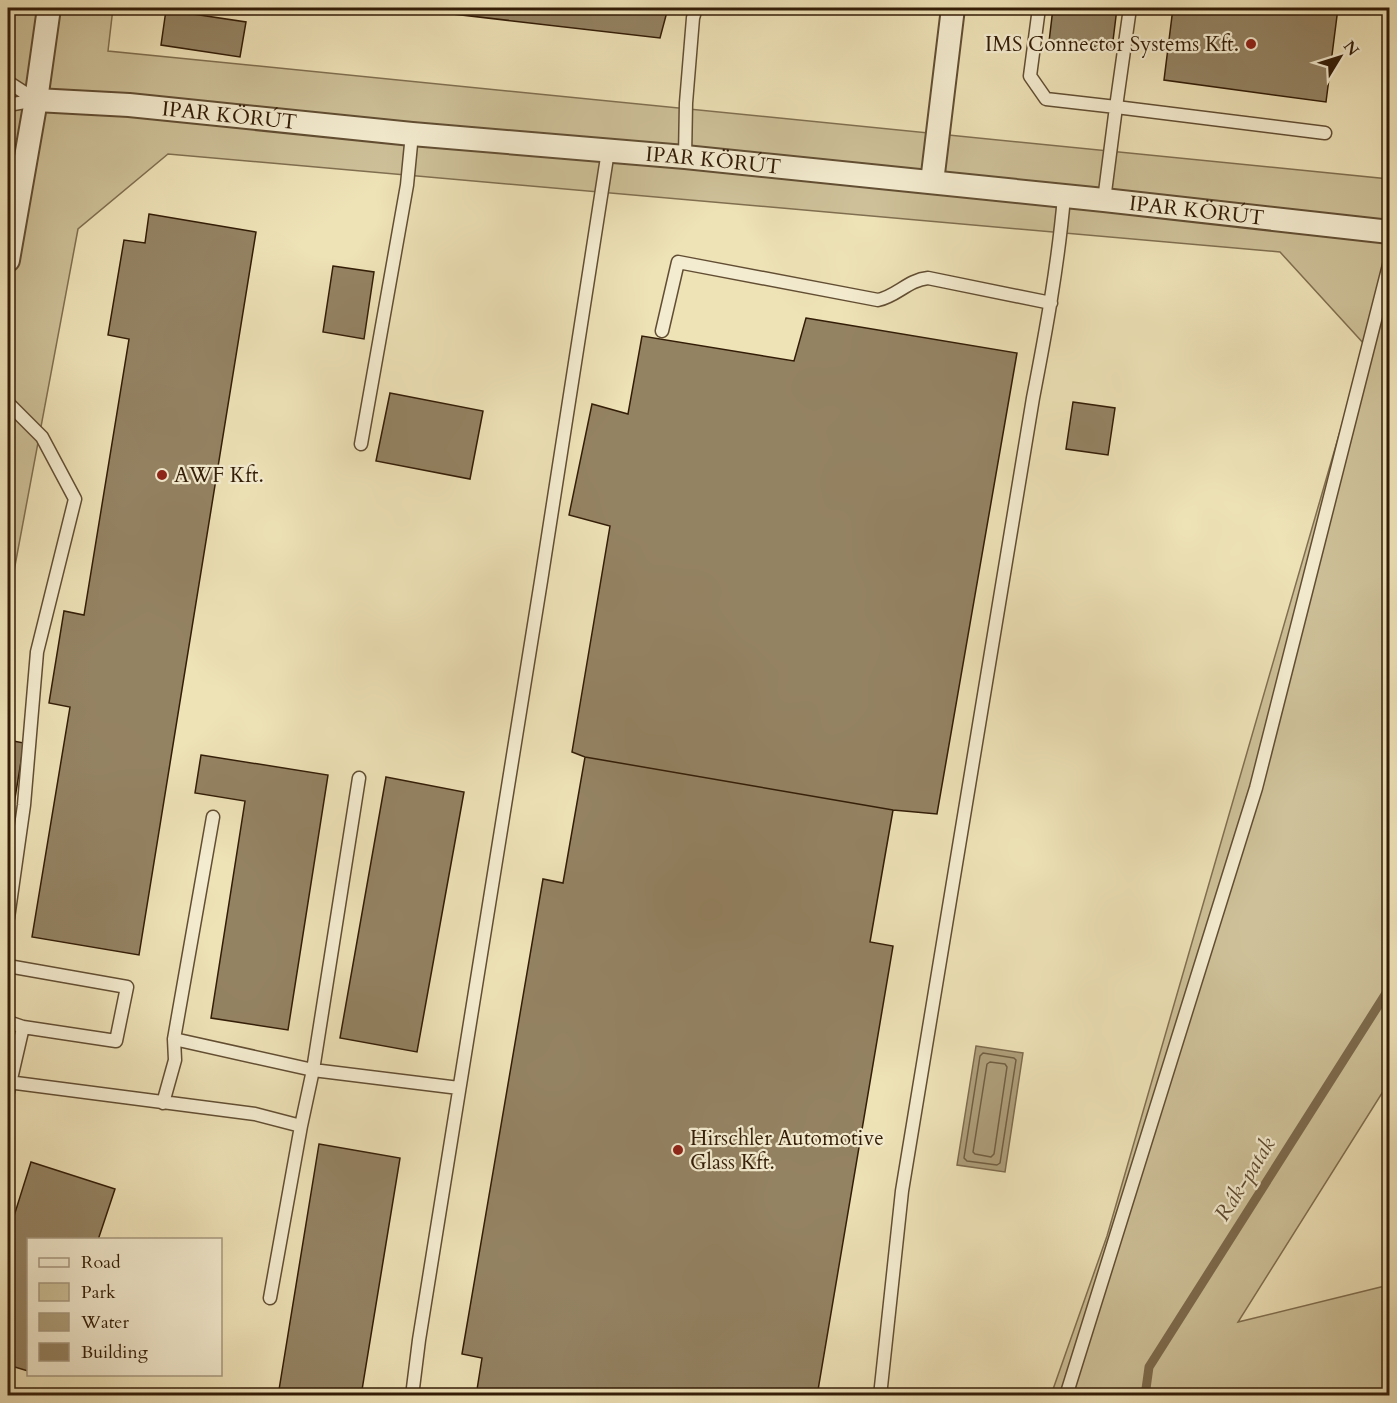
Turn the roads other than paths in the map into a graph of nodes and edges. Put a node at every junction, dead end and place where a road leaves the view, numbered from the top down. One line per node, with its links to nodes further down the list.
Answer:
1 (49, 8): 7 (street)
2 (696, 8): 13 (lane)
3 (953, 8): 14 (street)
4 (1039, 8): 9 (lane)
5 (1130, 8): 9 (lane)
6 (8, 82): 7 (lane)
7 (36, 100): 8 (lane); 11 (street, IPAR KÖRÚT); 18 (street)
8 (8, 105)
9 (1116, 107): 10 (lane); 16 (lane)
10 (1325, 133)
11 (412, 134): 12 (street, IPAR KÖRÚT); 23 (lane)
12 (608, 151): 13 (street, IPAR KÖRÚT); 33 (lane)
13 (685, 157): 14 (street, IPAR KÖRÚT)
14 (932, 182): 15 (street, IPAR KÖRÚT)
15 (1064, 197): 16 (street, IPAR KÖRÚT); 20 (lane)
16 (1104, 200): 17 (street, IPAR KÖRÚT)
17 (1389, 232)
18 (8, 260)
19 (1389, 261): 39 (lane)
20 (1051, 303): 21 (lane); 38 (lane)
21 (662, 331)
22 (8, 403): 26 (lane)
23 (361, 444)
24 (359, 778): 31 (lane)
25 (213, 817): 30 (lane)
26 (8, 918)
27 (8, 966): 29 (lane)
28 (8, 1022): 29 (lane)
29 (23, 1027): 32 (lane)
30 (174, 1039): 31 (lane); 34 (lane)
31 (313, 1070): 33 (lane); 35 (lane)
32 (8, 1086): 34 (lane)
33 (459, 1088): 37 (lane)
34 (163, 1102): 35 (lane)
35 (301, 1126): 36 (lane)
36 (270, 1298)
37 (412, 1395)
38 (880, 1395)
39 (1066, 1395)

